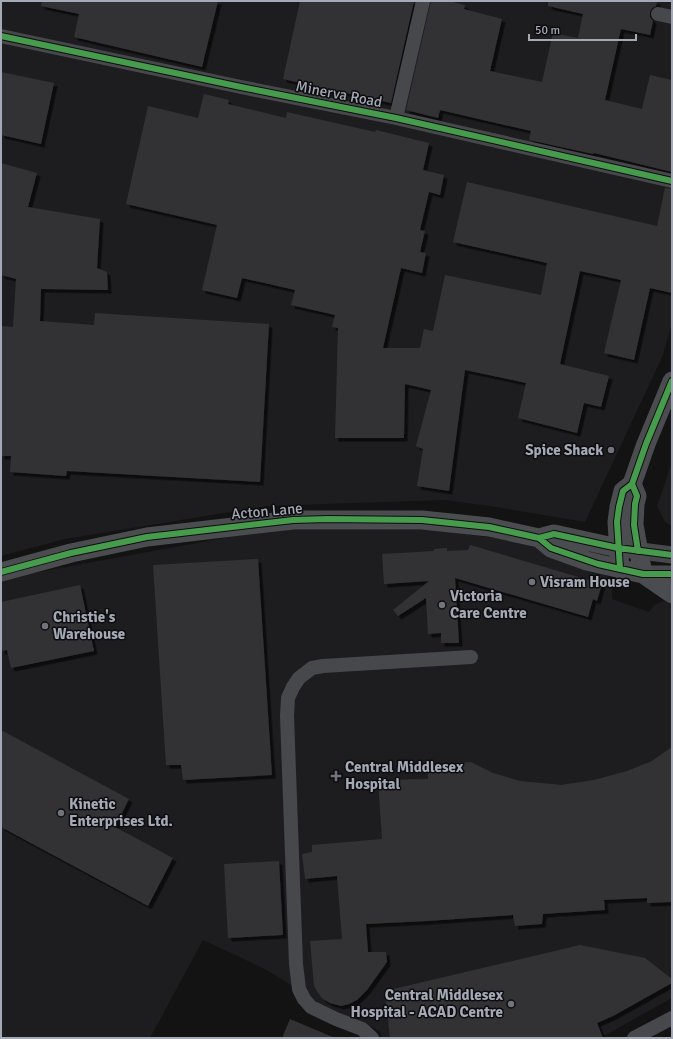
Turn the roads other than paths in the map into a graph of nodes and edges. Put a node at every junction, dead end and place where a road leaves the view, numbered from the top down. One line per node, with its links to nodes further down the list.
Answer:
1 (423, 1): 5 (street)
2 (658, 14): 3 (street)
3 (672, 17)
4 (1, 36): 5 (street, Minerva Road)
5 (396, 118): 6 (street, Minerva Road)
6 (672, 181)
7 (672, 381): 8 (main road)
8 (632, 484): 10 (main road); 11 (main road)
9 (539, 538): 10 (main road, Acton Lane); 13 (main road, Acton Lane); 14 (main road, Acton Lane)
10 (618, 548): 11 (street, Acton Lane); 13 (main road)
11 (638, 551): 12 (street, Acton Lane); 15 (main road)
12 (672, 555)
13 (620, 569): 15 (main road, Acton Lane)
14 (1, 572)
15 (643, 574): 16 (street); 17 (main road)
16 (672, 574)
17 (672, 594)
18 (470, 657): 20 (street)
19 (672, 1018): 21 (street)
20 (372, 1038)
21 (634, 1038)

